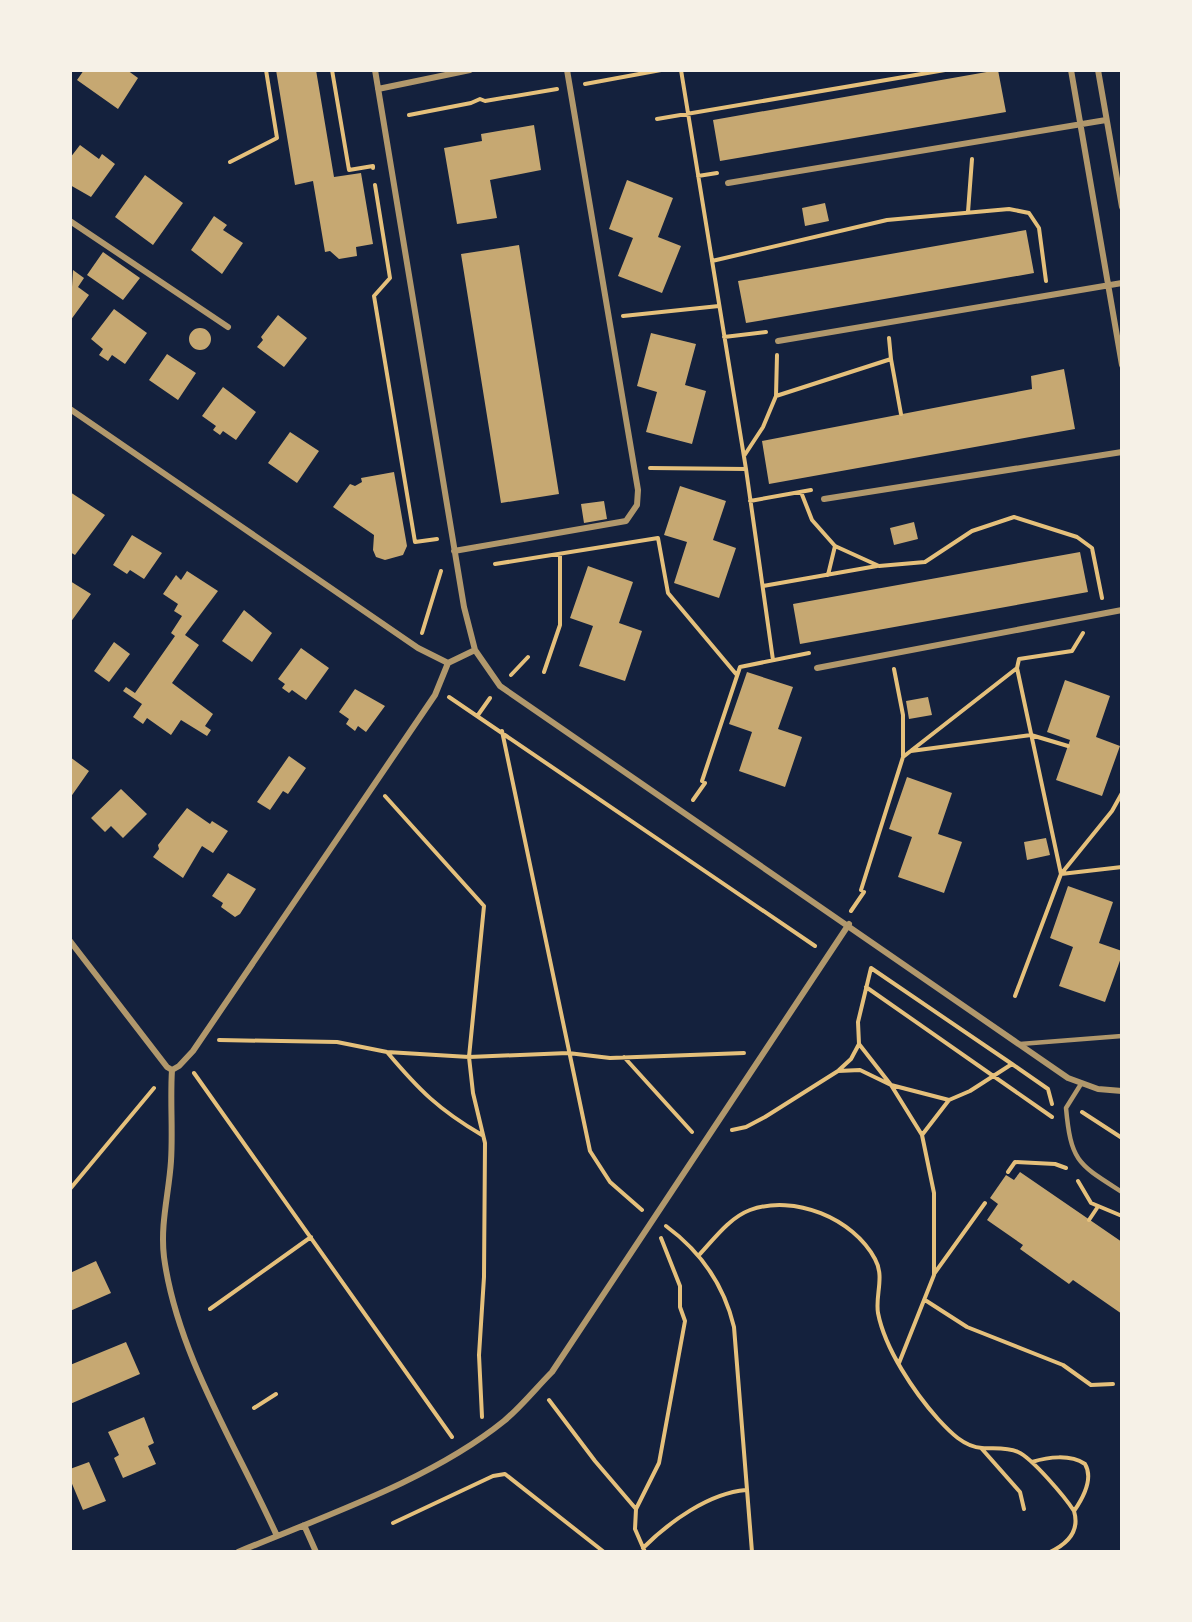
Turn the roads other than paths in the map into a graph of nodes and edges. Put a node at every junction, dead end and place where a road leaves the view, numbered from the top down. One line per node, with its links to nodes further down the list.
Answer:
1 (375, 70): 6 (street)
2 (470, 70): 6 (street)
3 (567, 70): 20 (street)
4 (1071, 70): 8 (street)
5 (1098, 70): 7 (street)
6 (378, 89): 20 (street)
7 (1106, 120): 8 (street); 10 (street)
8 (1080, 124): 9 (street); 13 (street)
9 (728, 183)
10 (1122, 207)
11 (70, 221): 14 (street)
12 (1122, 283): 13 (street)
13 (1107, 285): 15 (street); 16 (street)
14 (228, 327)
15 (778, 341)
16 (1122, 365)
17 (70, 409): 23 (street)
18 (1122, 452): 19 (street)
19 (824, 500)
20 (454, 551): 22 (street)
21 (1122, 610): 24 (street)
22 (475, 650): 23 (street); 25 (street)
23 (448, 663): 29 (street)
24 (817, 668)
25 (849, 924): 28 (street); 33 (street)
26 (70, 941): 29 (street)
27 (1122, 1036): 28 (lane)
28 (1018, 1044): 30 (street)
29 (172, 1070): 34 (street)
30 (1081, 1084): 31 (street); 32 (lane)
31 (1122, 1091)
32 (1122, 1192)
33 (304, 1525): 34 (street); 36 (street)
34 (277, 1536): 35 (street)
35 (237, 1551)
36 (316, 1551)

